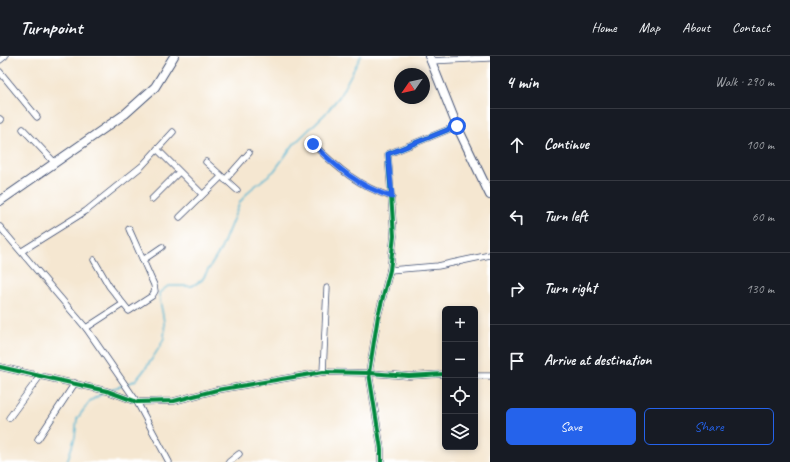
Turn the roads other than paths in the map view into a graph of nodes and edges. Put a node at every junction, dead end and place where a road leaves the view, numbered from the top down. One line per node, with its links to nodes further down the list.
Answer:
1 (5, 56): 5 (street)
2 (174, 56): 15 (street)
3 (430, 58): 4 (street); 8 (street)
4 (490, 58)
5 (0, 60)
6 (0, 72): 7 (street)
7 (37, 117)
8 (457, 126): 20 (street); 21 (street)
9 (23, 129): 15 (street)
10 (173, 132): 12 (street)
11 (313, 144): 21 (street)
12 (157, 149): 16 (street); 28 (street)
13 (249, 153): 17 (street)
14 (206, 162): 17 (street)
15 (55, 163): 23 (street)
16 (178, 173): 19 (street); 22 (street)
17 (223, 178): 18 (street); 19 (street)
18 (236, 190)
19 (202, 194): 24 (street)
20 (490, 195)
21 (392, 197): 32 (street)
22 (152, 199)
23 (0, 201)
24 (180, 217)
25 (0, 228): 28 (street)
26 (129, 229): 31 (street)
27 (162, 247): 31 (street)
28 (22, 251): 35 (street)
29 (490, 255): 32 (street)
30 (94, 260): 34 (street)
31 (143, 260): 34 (street)
32 (390, 270): 38 (street)
33 (327, 288): 37 (street)
34 (123, 304): 35 (street)
35 (86, 328): 44 (street)
36 (0, 367): 40 (street)
37 (323, 372): 38 (street); 44 (street)
38 (369, 373): 39 (street); 50 (street)
39 (442, 374)
40 (40, 376): 43 (street); 45 (street)
41 (478, 376): 42 (street)
42 (490, 376)
43 (75, 384): 44 (street); 46 (street)
44 (137, 402): 48 (street)
45 (9, 418)
46 (38, 439)
47 (239, 454): 49 (street)
48 (169, 462)
49 (229, 462)
50 (380, 462)

